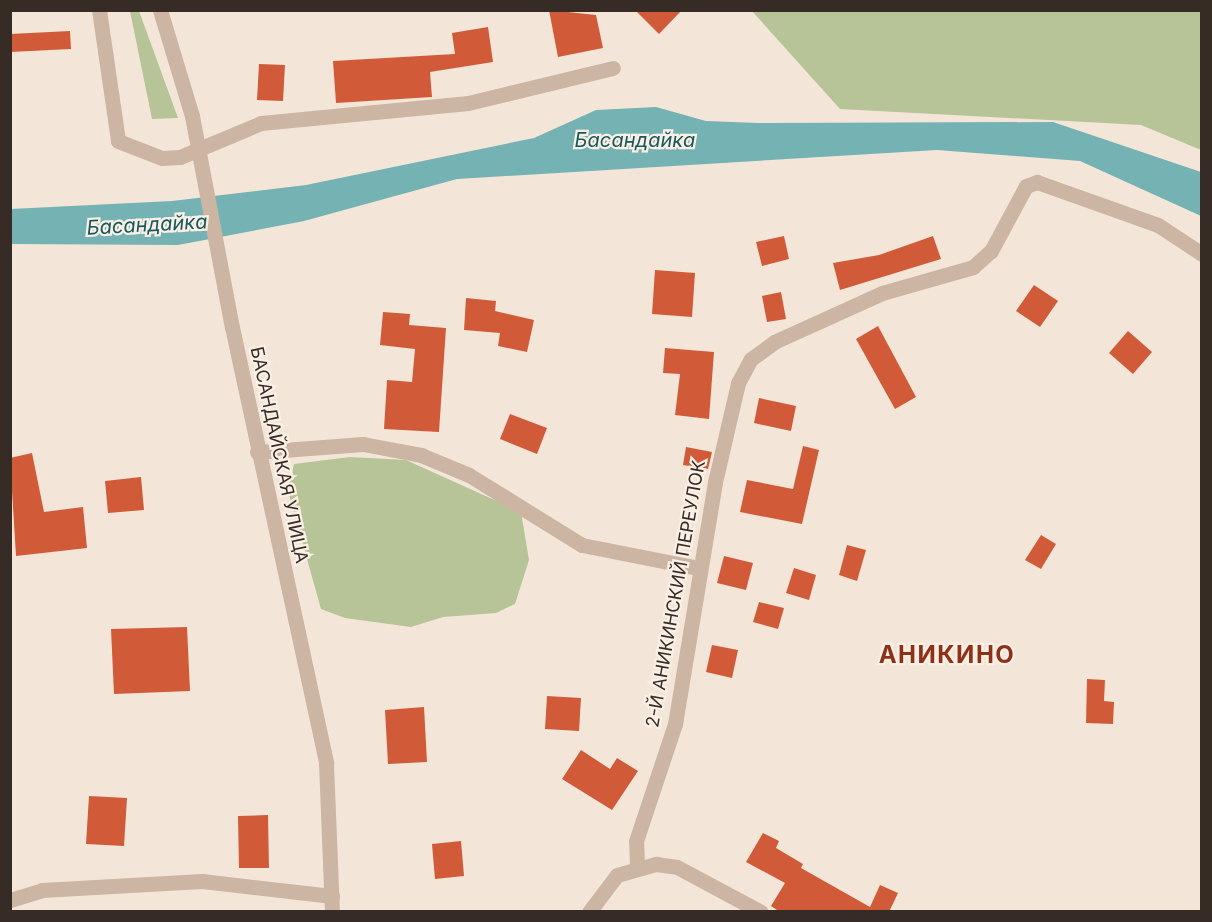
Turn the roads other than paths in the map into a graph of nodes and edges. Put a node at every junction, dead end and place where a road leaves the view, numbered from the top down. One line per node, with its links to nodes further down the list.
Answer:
1 (99, 10): 3 (street)
2 (160, 10): 5 (street, БАСАНДАЙСКАЯ УЛИЦА, bridge)
3 (613, 68)
4 (1202, 254): 6 (street, 2-Й АНИКИНСКИЙ ПЕРЕУЛОК)
5 (257, 453): 6 (street); 9 (street, БАСАНДАЙСКАЯ УЛИЦА)
6 (699, 568): 7 (street, 2-Й АНИКИНСКИЙ ПЕРЕУЛОК)
7 (637, 865): 10 (street); 11 (street)
8 (10, 900): 9 (street)
9 (332, 904)
10 (589, 912)
11 (761, 912)

